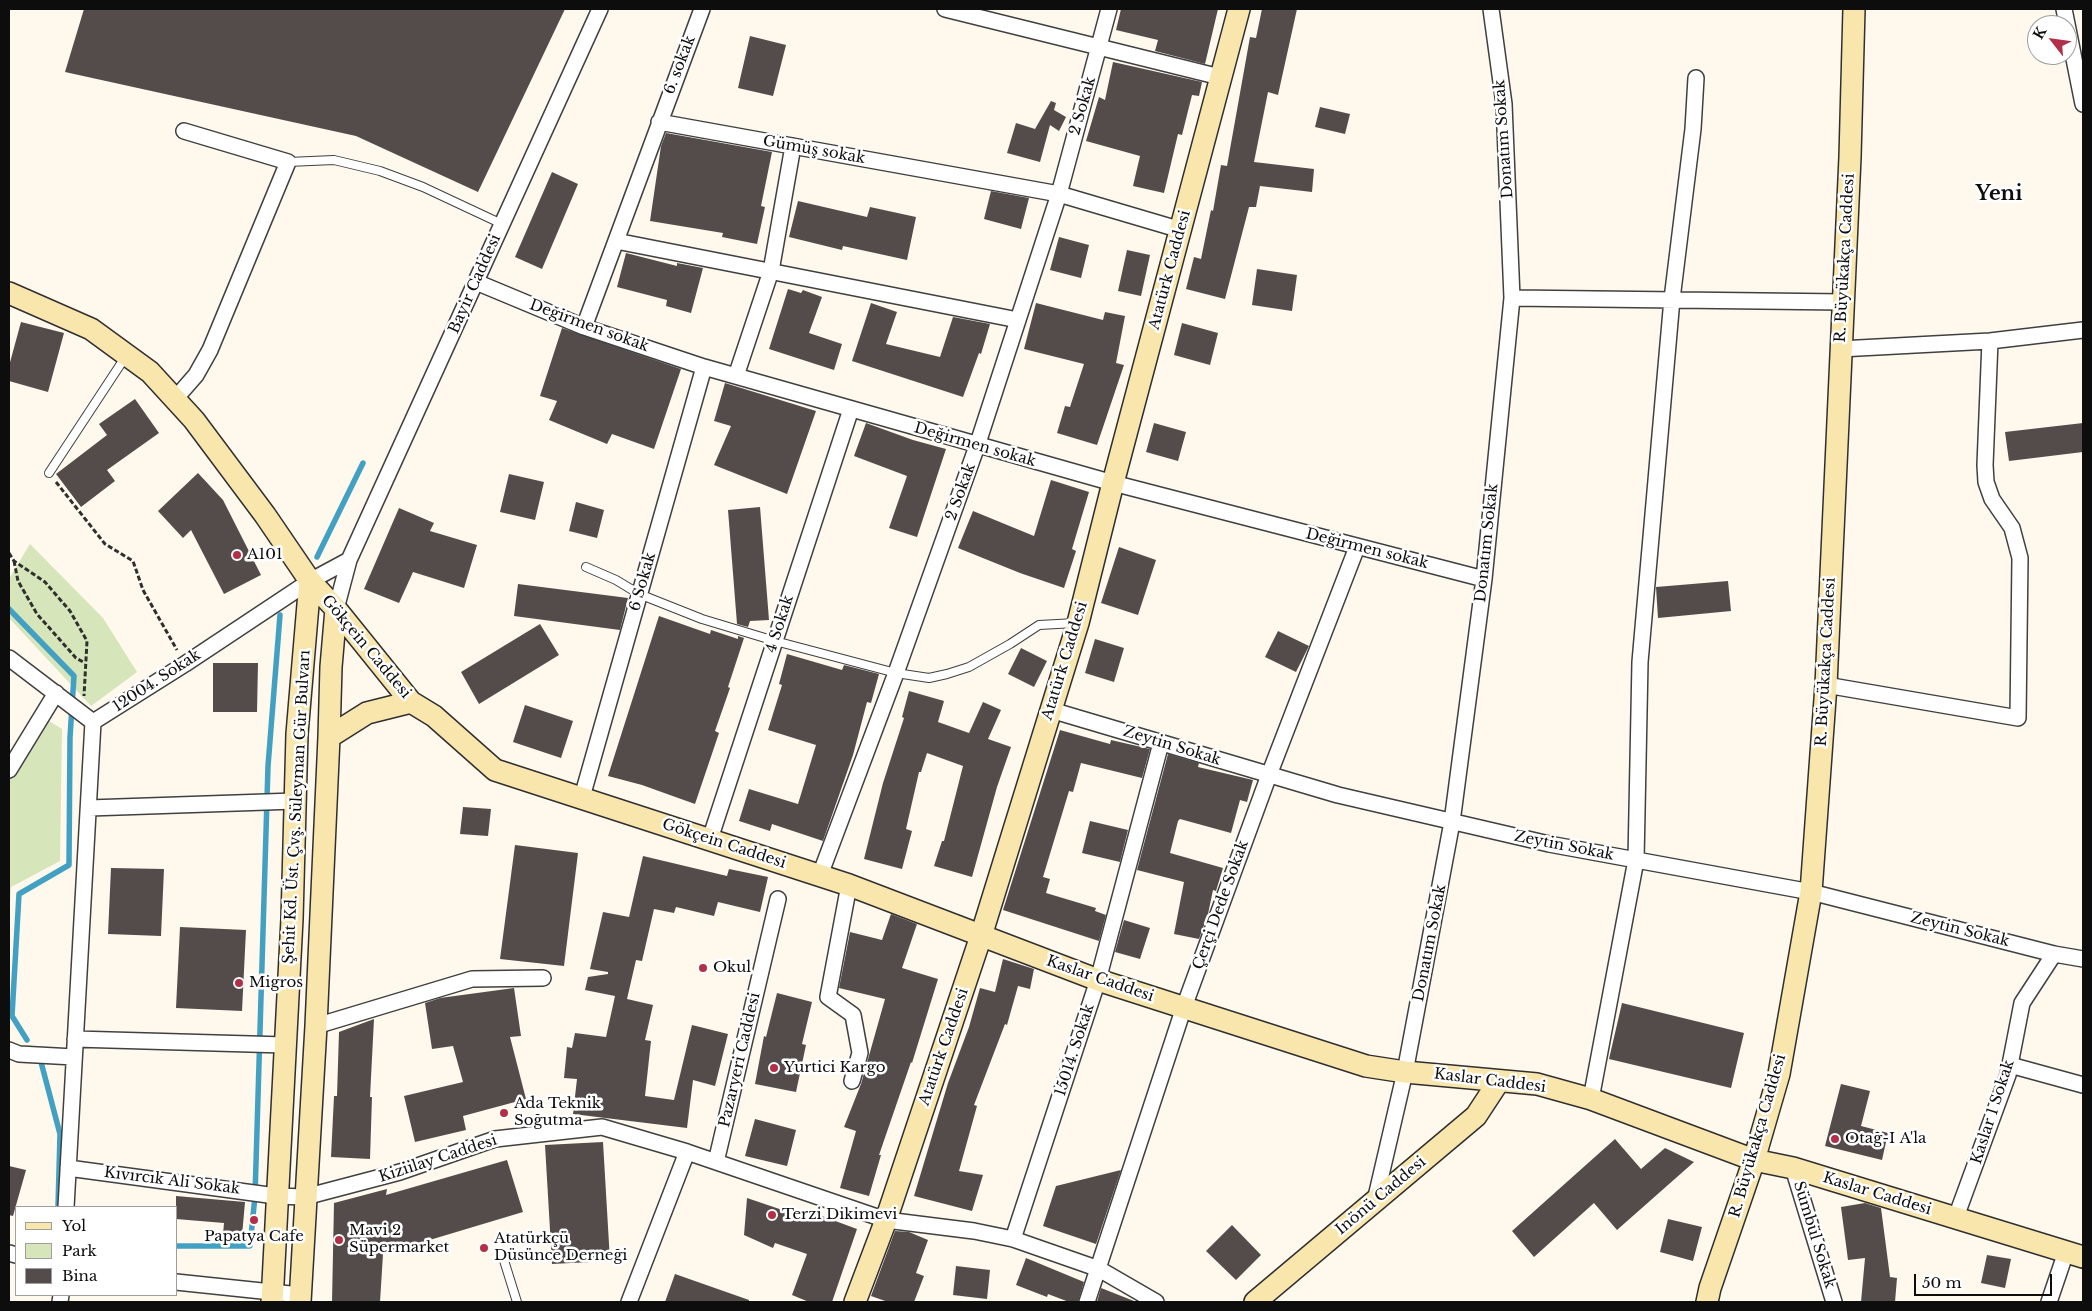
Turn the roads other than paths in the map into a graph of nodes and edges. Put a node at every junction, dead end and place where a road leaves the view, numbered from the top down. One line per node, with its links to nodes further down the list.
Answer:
1 (600, 9): 18 (street, Bayir Caddesi)
2 (702, 9): 13 (street, 6. sokak)
3 (945, 9): 9 (street)
4 (1109, 9): 9 (street, 2 Sokak)
5 (1239, 9): 10 (street, Atatürk Caddesi)
6 (1491, 9): 24 (street, Donatım Sokak)
7 (1854, 9): 26 (street, R. Büyükakça Caddesi)
8 (2064, 9): 12 (street)
9 (1100, 46): 10 (street); 17 (street, 2 Sokak)
10 (1220, 77): 19 (street, Atatürk Caddesi)
11 (1696, 78): 25 (street)
12 (2083, 104)
13 (659, 122): 15 (street, Gümüş sokak); 20 (street)
14 (184, 131): 16 (street)
15 (793, 146): 17 (street, Gümüş sokak); 21 (street)
16 (288, 162): 18 (lane); 35 (street)
17 (1059, 194): 19 (street, Gümüş sokak); 27 (street, 2 Sokak)
18 (502, 224): 22 (street, Bayir Caddesi)
19 (1181, 230): 39 (street, Atatürk Caddesi)
20 (616, 241): 21 (street); 28 (street)
21 (771, 271): 27 (street); 34 (street)
22 (476, 282): 28 (street, Değirmen sokak); 41 (street, Bayir Caddesi)
23 (9, 293): 32 (street, Gökçein Caddesi)
24 (1512, 298): 25 (street); 43 (street, Donatım Sokak)
25 (1672, 299): 26 (street); 65 (street)
26 (1843, 302): 31 (street, R. Büyükakça Caddesi)
27 (1018, 320): 37 (street, 2 Sokak)
28 (584, 327): 33 (street, Değirmen sokak)
29 (2083, 330): 30 (street)
30 (1990, 341): 31 (street); 51 (street)
31 (1840, 349): 51 (street, R. Büyükakça Caddesi)
32 (127, 355): 35 (street, Gökçein Caddesi); 38 (lane)
33 (704, 367): 34 (street, Değirmen sokak); 45 (street, 6 Sokak)
34 (736, 376): 36 (street, Değirmen sokak)
35 (175, 399): 44 (street, Gökçein Caddesi)
36 (851, 409): 37 (street, Değirmen sokak); 48 (street, 4 Sokak)
37 (977, 446): 39 (street, Değirmen sokak); 50 (street, 2 Sokak)
38 (49, 473)
39 (1112, 484): 40 (street, Değirmen sokak); 47 (street, Atatürk Caddesi)
40 (1357, 546): 43 (street, Değirmen sokak); 59 (street, Çerçi Dede Sokak)
41 (349, 560): 44 (street, 12004. Sokak); 46 (street, Bayir Caddesi)
42 (586, 567): 45 (lane)
43 (1484, 579): 63 (street, Donatım Sokak)
44 (310, 581): 46 (street, Gökçein Caddesi); 55 (street, 12004. Sokak); 61 (street, Şehit Kd. Üst. Çvş. Süleyman Gür Bulvarı)
45 (639, 594): 48 (lane); 60 (street, 6 Sokak)
46 (336, 609): 53 (street, Gökçein Caddesi); 56 (street, Şehit Kd. Üst. Çvş. Süleyman Gür Bulvarı)
47 (1078, 623): 50 (lane); 54 (street, Atatürk Caddesi)
48 (775, 641): 50 (lane); 64 (street, 4 Sokak)
49 (9, 658): 52 (street)
50 (896, 673): 66 (street, 2 Sokak)
51 (1826, 685): 68 (street, R. Büyükakça Caddesi)
52 (58, 695): 55 (street); 58 (street)
53 (411, 702): 56 (street, Şehit Kd. Üst. Çvş. Süleyman Gür Bulvarı); 60 (street, Gökçein Caddesi)
54 (1051, 710): 57 (street, Zeytin Sokak); 70 (street, Atatürk Caddesi)
55 (84, 715): 62 (street)
56 (329, 737): 76 (street, Şehit Kd. Üst. Çvş. Süleyman Gür Bulvarı)
57 (1161, 743): 59 (street, Zeytin Sokak); 74 (street, 15014. Sokak)
58 (9, 770)
59 (1269, 775): 63 (street, Zeytin Sokak); 75 (street, Çerçi Dede Sokak)
60 (582, 797): 64 (street, Gökçein Caddesi)
61 (287, 801): 62 (street); 78 (street, Şehit Kd. Üst. Çvş. Süleyman Gür Bulvarı)
62 (89, 808): 77 (street)
63 (1452, 822): 65 (street, Zeytin Sokak); 82 (street, Donatım Sokak)
64 (710, 840): 66 (street, Gökçein Caddesi)
65 (1636, 860): 68 (street, Zeytin Sokak); 86 (street)
66 (820, 876): 67 (street, Gökçein Caddesi)
67 (849, 885): 70 (street, Gökçein Caddesi); 83 (street)
68 (1811, 892): 71 (street, Zeytin Sokak); 88 (street, R. Büyükakça Caddesi)
69 (778, 899): 89 (street, Pazaryeri Caddesi)
70 (981, 936): 74 (street, Kaslar Caddesi); 97 (street, Atatürk Caddesi)
71 (2054, 954): 72 (street, Zeytin Sokak); 81 (street, Kaslar 1 Sokak)
72 (2083, 959)
73 (543, 978): 76 (street)
74 (1098, 980): 75 (street, Kaslar Caddesi); 98 (street, 15014. Sokak)
75 (1184, 1007): 82 (street, Kaslar Caddesi); 101 (street, Çerçi Dede Sokak)
76 (316, 1026): 93 (street, Şehit Kd. Üst. Çvş. Süleyman Gür Bulvarı)
77 (75, 1038): 78 (street); 80 (street)
78 (278, 1045): 92 (street, Şehit Kd. Üst. Çvş. Süleyman Gür Bulvarı)
79 (9, 1050): 80 (street)
80 (74, 1057): 90 (street)
81 (2010, 1065): 85 (street); 96 (street, Kaslar 1 Sokak)
82 (1405, 1072): 84 (street, Kaslar Caddesi); 94 (street, Donatım Sokak)
83 (852, 1081)
84 (1499, 1081): 86 (street, Kaslar Caddesi); 94 (street, Inönü Caddesi)
85 (2083, 1085)
86 (1591, 1099): 88 (street, Kaslar Caddesi)
87 (687, 1152): 89 (street, Kiziilay Caddesi); 93 (street, Kiziilay Caddesi); 106 (street)
88 (1754, 1160): 91 (street, Kaslar Caddesi); 111 (street, R. Büyükakça Caddesi)
89 (716, 1162): 97 (street, Kiziilay Caddesi)
90 (68, 1168): 92 (street, Kıvırcık Ali Sokak); 95 (street)
91 (1793, 1168): 96 (street, Kaslar Caddesi); 112 (street, Sümbül Sokak)
92 (268, 1194): 93 (street, Kiziilay Caddesi); 103 (street, Şehit Kd. Üst. Çvş. Süleyman Gür Bulvarı)
93 (306, 1197): 104 (street, Şehit Kd. Üst. Çvş. Süleyman Gür Bulvarı)
94 (1375, 1202): 110 (street, Inönü Caddesi)
95 (66, 1206)
96 (1956, 1217): 100 (street, Kaslar Caddesi)
97 (886, 1220): 98 (street, Kiziilay Caddesi); 107 (street, Atatürk Caddesi)
98 (1012, 1239): 101 (street, Kiziilay Caddesi)
99 (502, 1254): 105 (lane)
100 (2074, 1254): 113 (street)
101 (1099, 1269): 108 (street, Çerçi Dede Sokak); 109 (street, Kiziilay Caddesi)
102 (178, 1282): 103 (street)
103 (272, 1297): 104 (street)
104 (300, 1299)
105 (517, 1302)
106 (629, 1302)
107 (855, 1302)
108 (1087, 1302)
109 (1156, 1302)
110 (1255, 1302)
111 (1707, 1302)
112 (1834, 1302)
113 (2049, 1302)

